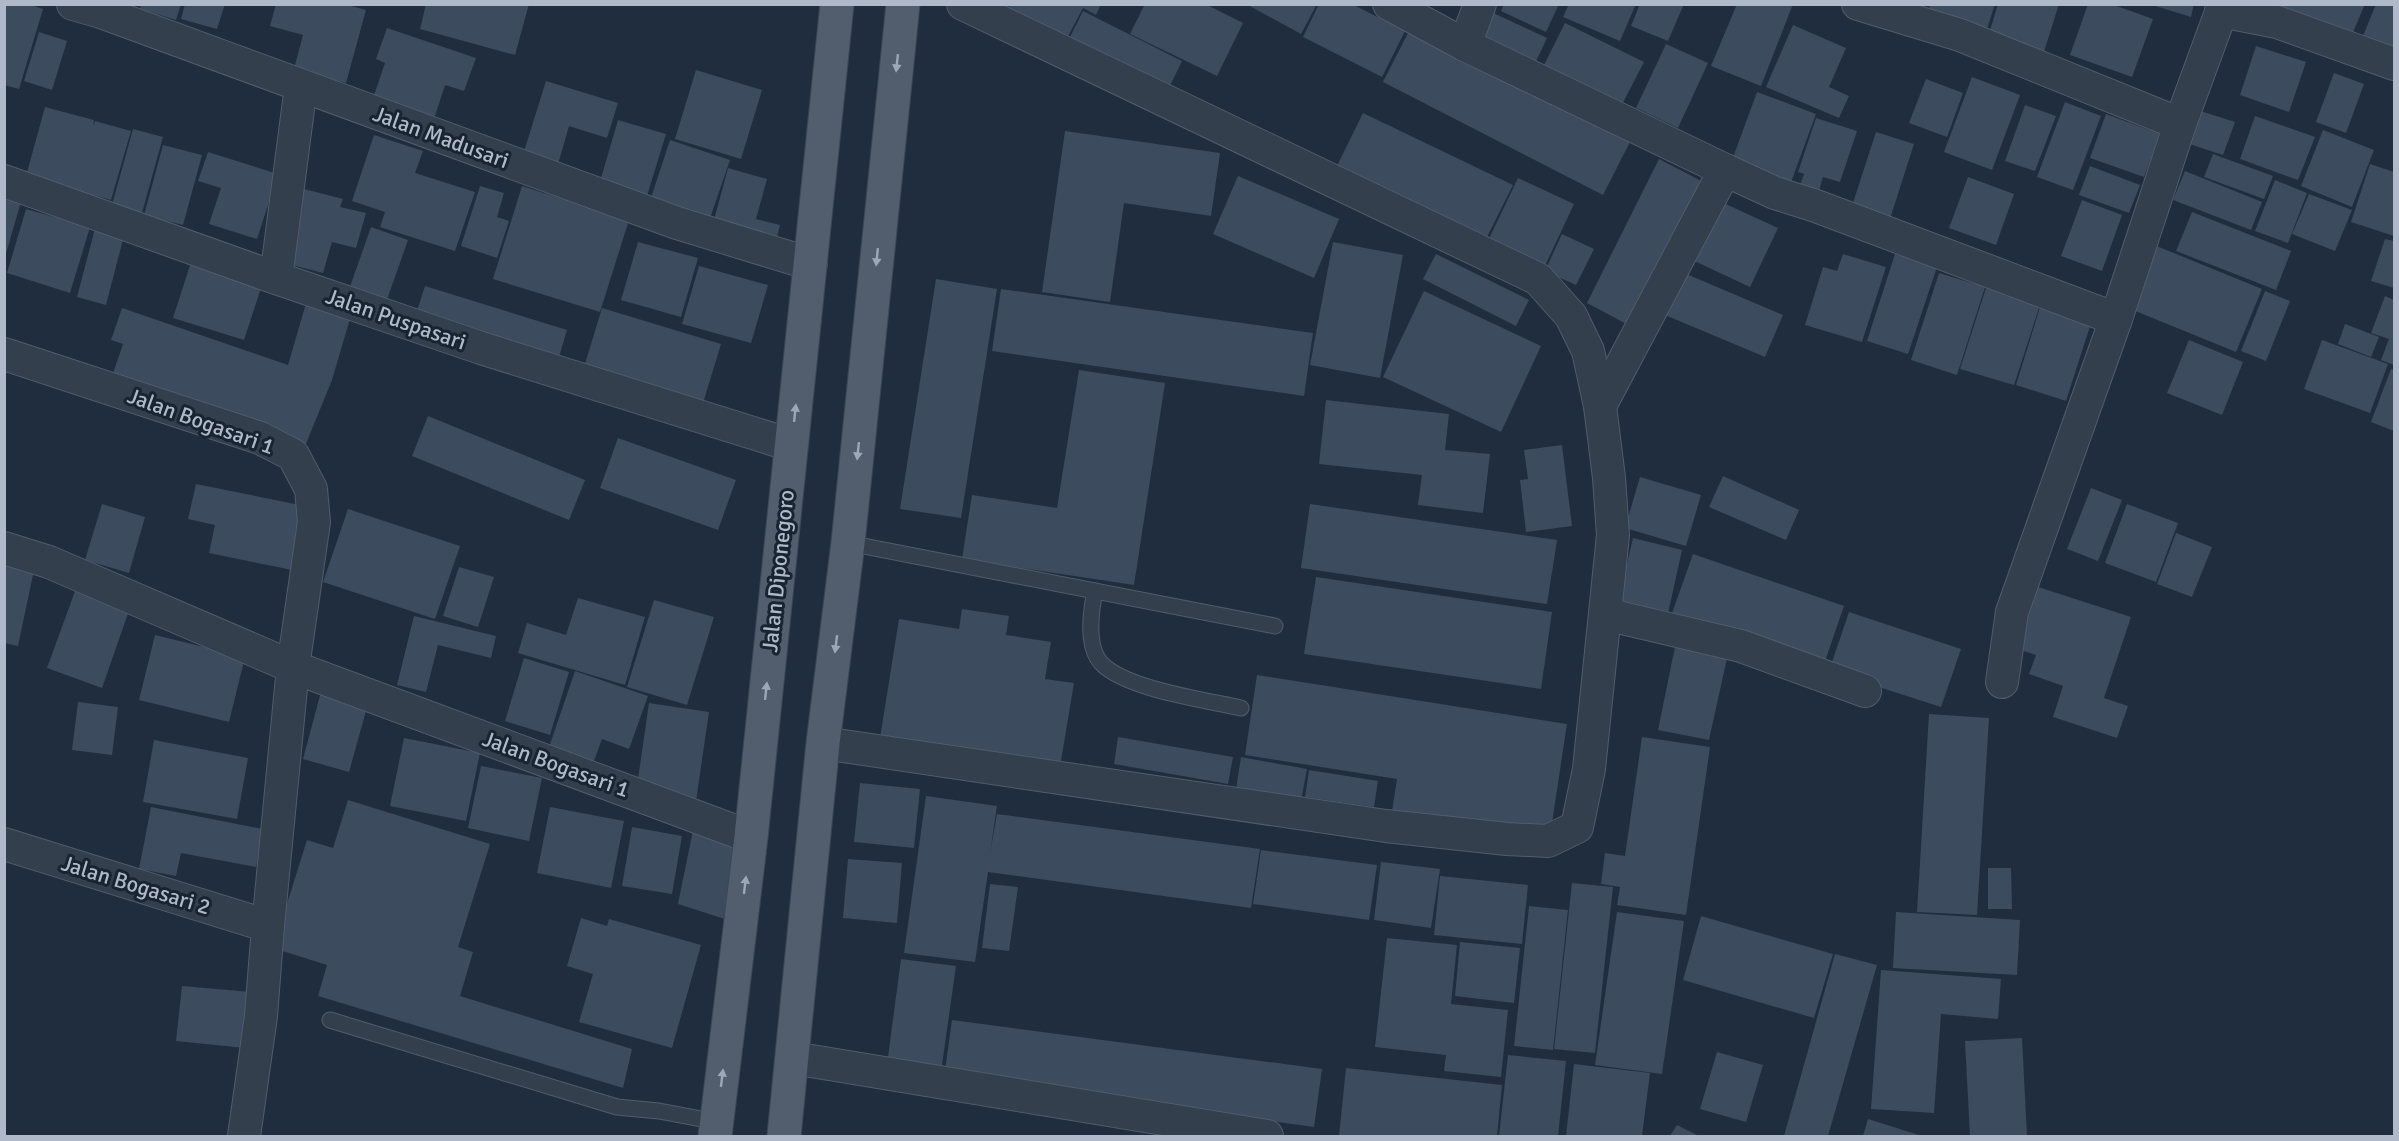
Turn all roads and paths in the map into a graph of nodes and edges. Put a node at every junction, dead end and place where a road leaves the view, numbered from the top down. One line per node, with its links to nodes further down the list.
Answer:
1 (73, 4): 11 (street, Jalan Madusari)
2 (837, 4): 15 (main road, Jalan Diponegoro)
3 (903, 4): 21 (main road, one-way to 21)
4 (963, 4): 19 (street)
5 (1389, 4): 9 (street)
6 (1480, 4): 9 (street)
7 (1858, 4): 12 (street)
8 (2222, 8): 10 (street); 12 (street)
9 (1465, 45): 13 (street)
10 (2394, 64)
11 (301, 86): 15 (street, Jalan Madusari); 16 (street)
12 (2180, 124): 17 (street)
13 (1725, 170): 17 (street); 19 (street)
14 (4, 181): 16 (street, Jalan Puspasari)
15 (811, 264): 20 (main road, Jalan Diponegoro, one-way to 15)
16 (276, 278): 20 (street, Jalan Puspasari)
17 (2116, 319): 27 (street)
18 (4, 354): 26 (street, Jalan Bogasari 1)
19 (1600, 406): 24 (street)
20 (792, 445): 31 (main road, Jalan Diponegoro, one-way to 20)
21 (848, 543): 23 (lane); 30 (main road, one-way to 30)
22 (4, 548): 26 (street, Jalan Bogasari 1)
23 (1095, 591): 25 (lane); 29 (lane)
24 (1605, 615): 28 (street); 30 (street)
25 (1275, 626)
26 (293, 667): 31 (street, Jalan Bogasari 1); 33 (street)
27 (2002, 682)
28 (1865, 691)
29 (1241, 708)
30 (823, 743): 35 (main road)
31 (751, 837): 36 (main road, Jalan Diponegoro, one-way to 31)
32 (4, 844): 33 (street, Jalan Bogasari 2)
33 (268, 926): 37 (street)
34 (330, 1020): 36 (lane)
35 (793, 1058): 38 (main road); 39 (street)
36 (716, 1129)
37 (244, 1137)
38 (784, 1137)
39 (1268, 1137)

